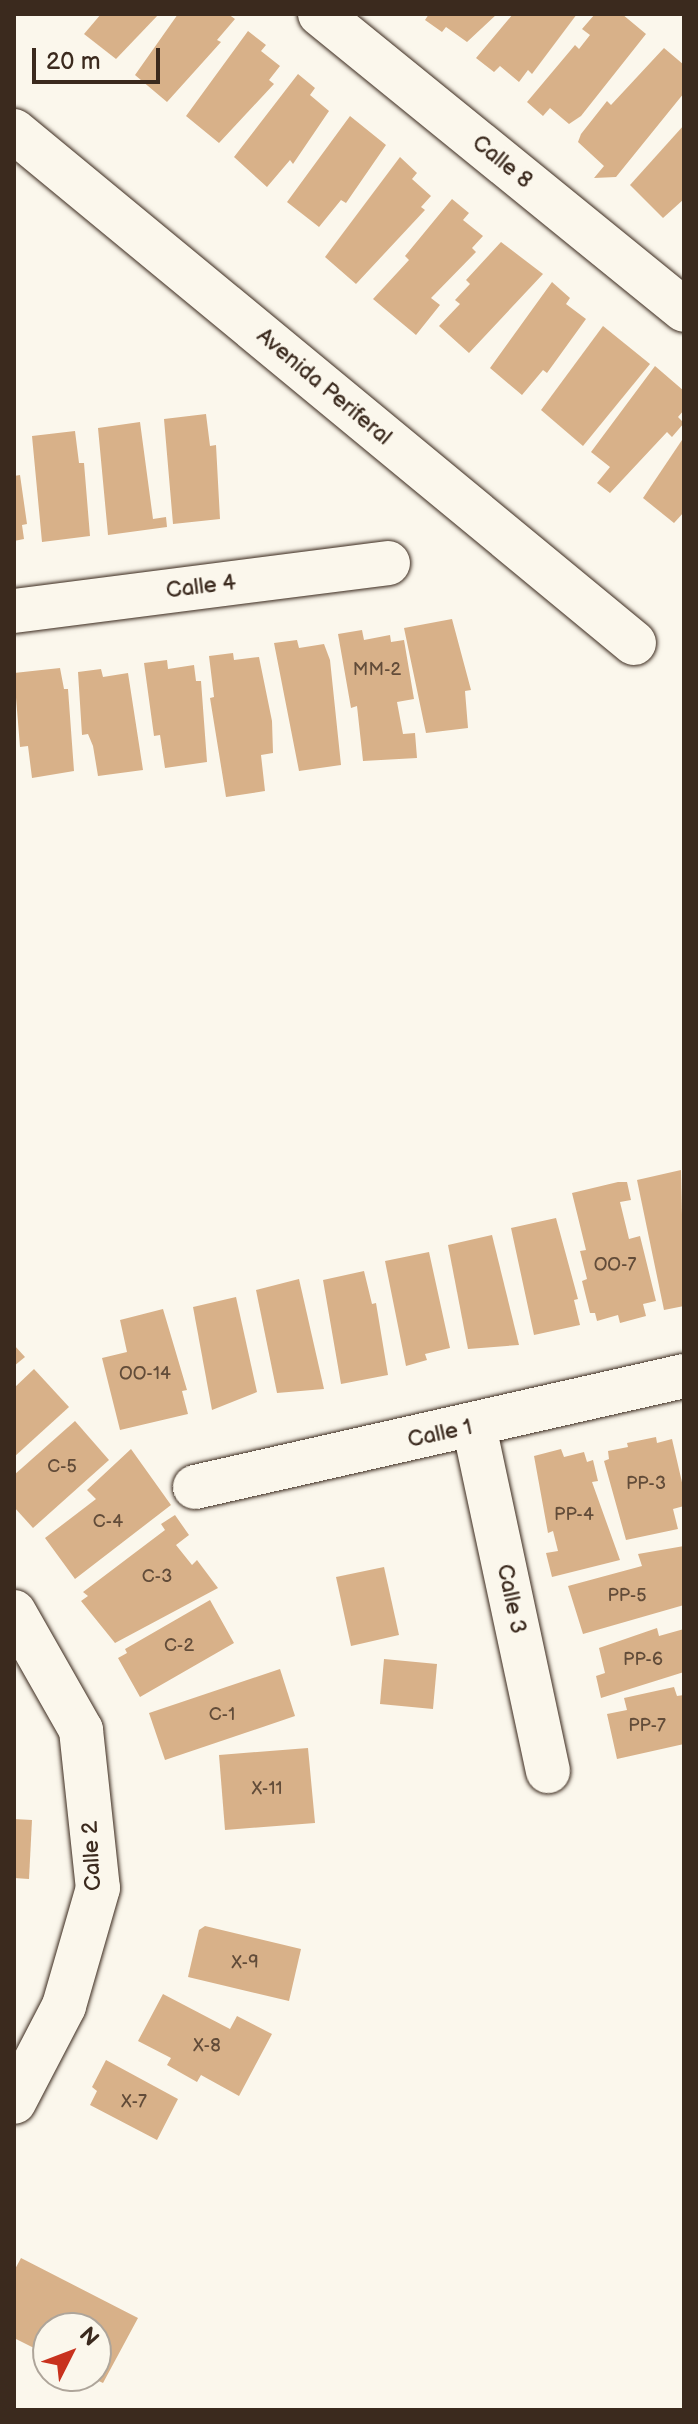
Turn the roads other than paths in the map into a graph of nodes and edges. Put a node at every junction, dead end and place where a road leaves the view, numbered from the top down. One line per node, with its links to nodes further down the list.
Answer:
1 (320, 14): 3 (street, Calle 8)
2 (14, 131): 6 (street, Avenida Periferal)
3 (684, 310)
4 (388, 563): 5 (street, Calle 4)
5 (14, 611)
6 (634, 643)
7 (684, 1376): 8 (street, Calle 1)
8 (474, 1426): 9 (street, Calle 1); 11 (street, Calle 3)
9 (195, 1487)
10 (14, 1612): 12 (street, Calle 2)
11 (548, 1771)
12 (14, 2102)

